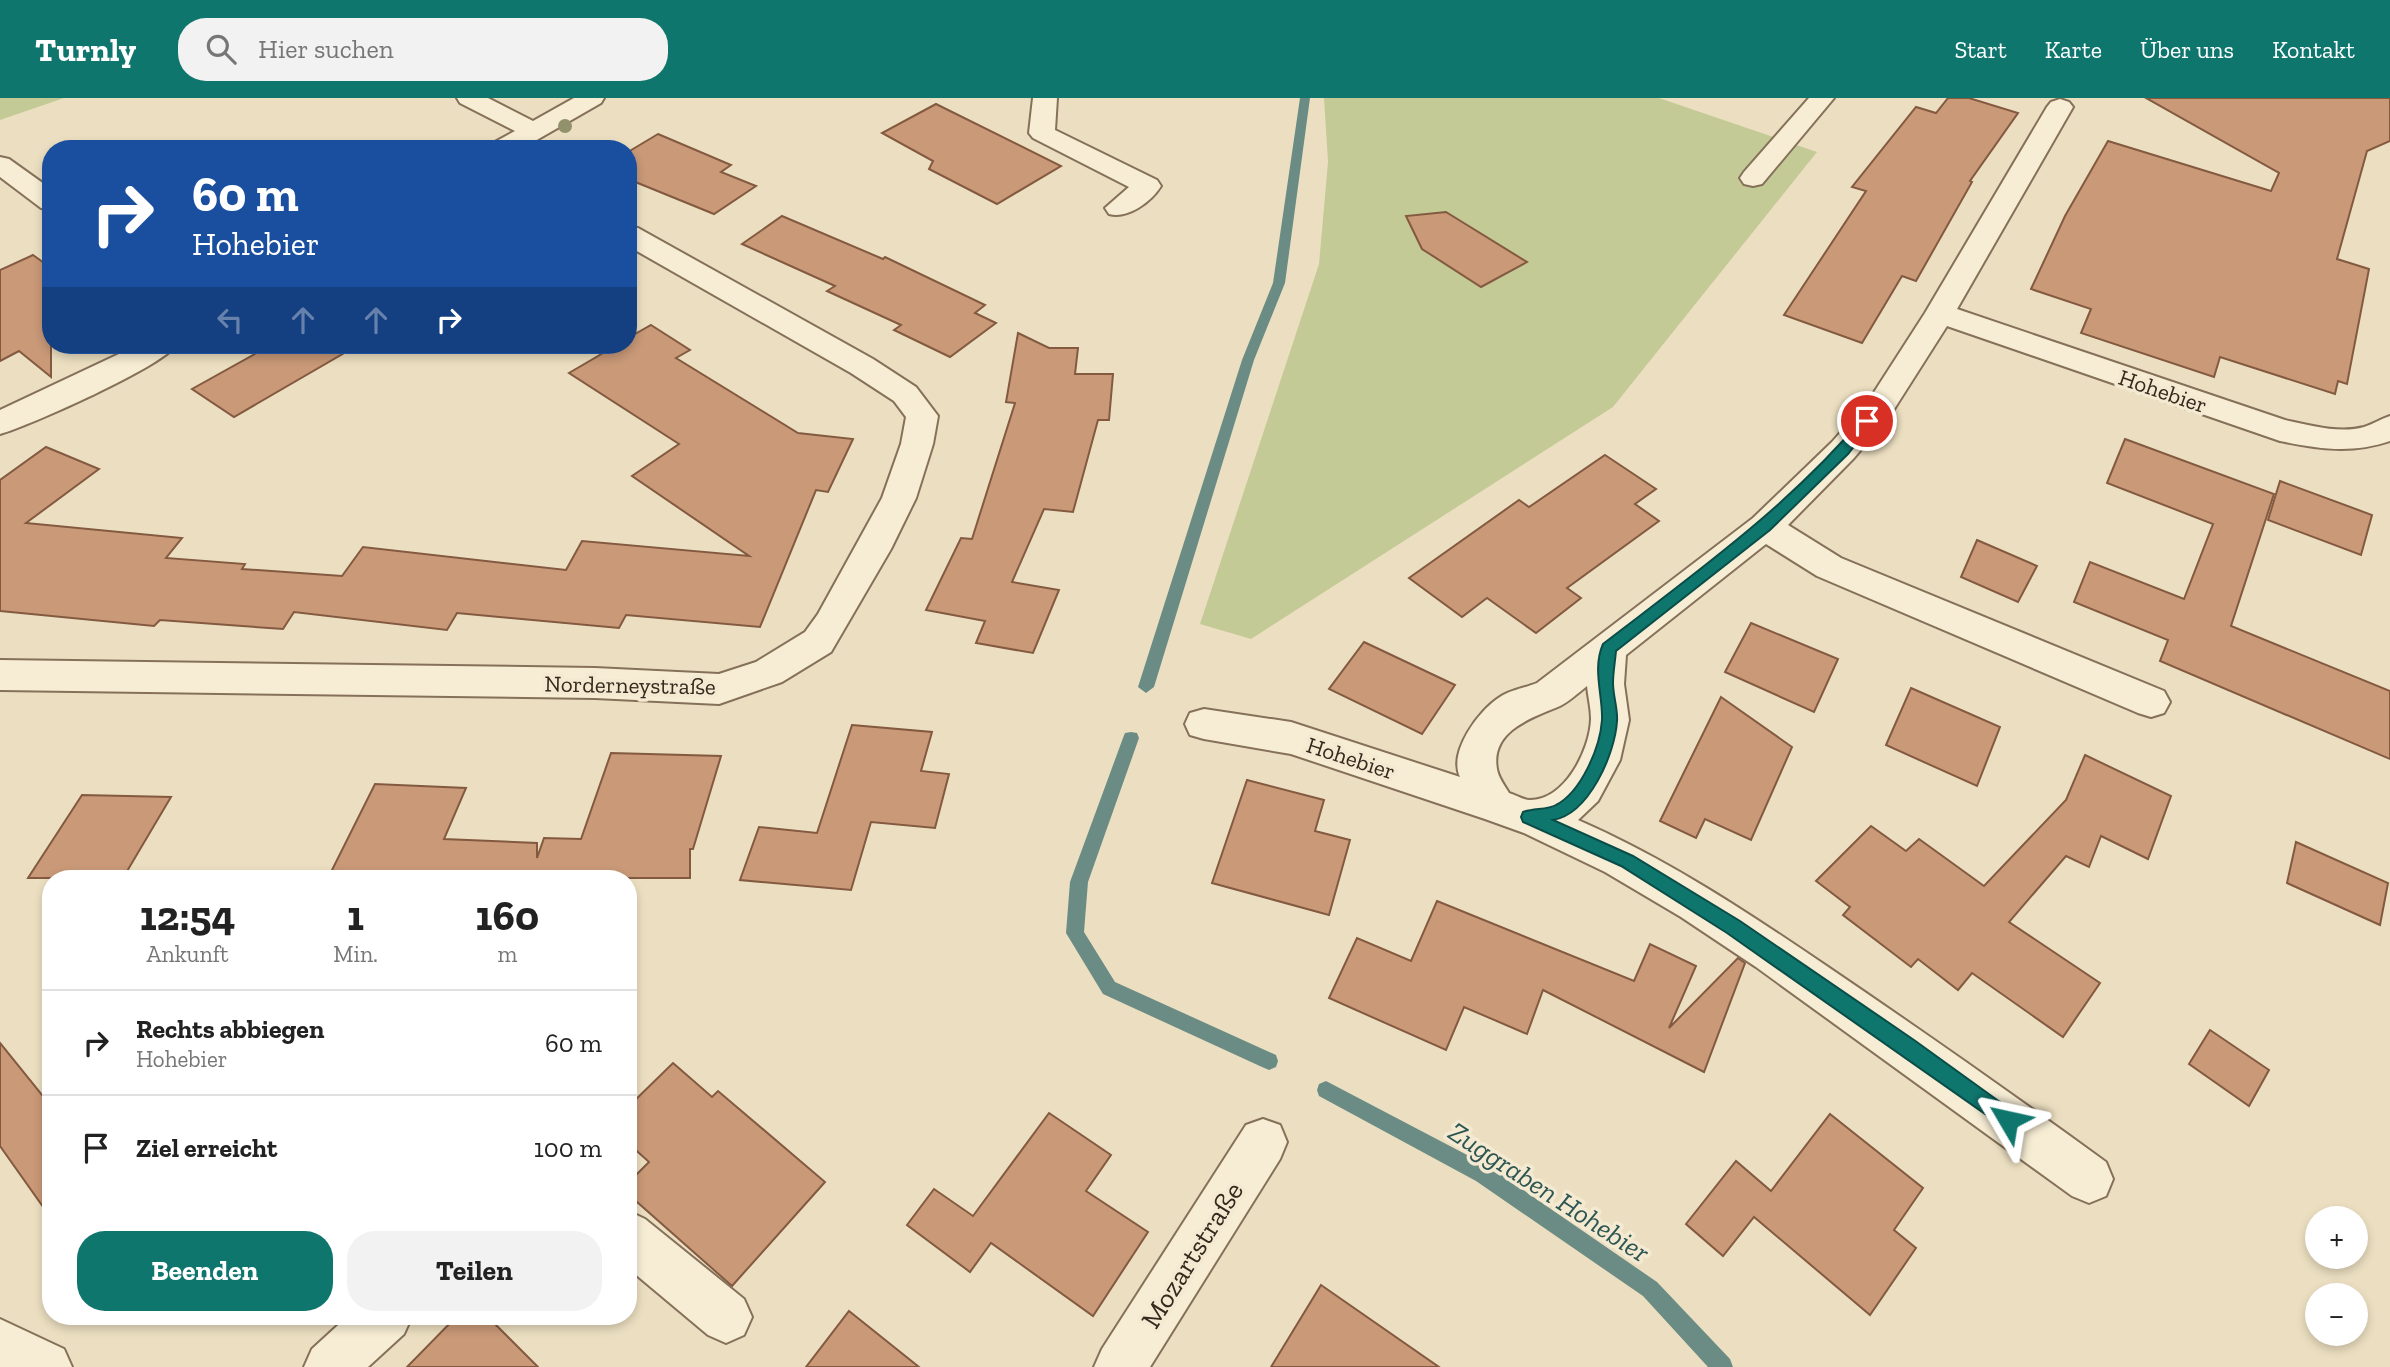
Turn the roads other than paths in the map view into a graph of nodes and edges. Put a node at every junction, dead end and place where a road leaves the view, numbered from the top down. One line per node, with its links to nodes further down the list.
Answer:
1 (469, 98): 6 (street)
2 (592, 98): 6 (street)
3 (1045, 98): 11 (street)
4 (1822, 98): 9 (street)
5 (2060, 107): 13 (street)
6 (534, 131): 7 (street)
7 (518, 140)
8 (0, 165): 10 (street)
9 (1753, 178)
10 (42, 195)
11 (1119, 208)
12 (637, 239): 19 (street, Norderneystraße)
13 (1940, 313): 16 (street, Hohebier); 17 (street)
14 (145, 354): 15 (street)
15 (0, 423)
16 (2390, 427)
17 (1765, 527): 18 (street); 20 (street)
18 (1608, 648): 22 (street); 22 (street)
19 (0, 675)
20 (2151, 702)
21 (1204, 724): 22 (street, Hohebier)
22 (1512, 811): 24 (street, Hohebier)
23 (1263, 1142): 31 (street, Mozartstraße)
24 (2089, 1179)
25 (637, 1243): 26 (street)
26 (726, 1317)
27 (376, 1325): 30 (street)
28 (0, 1345): 29 (street)
29 (46, 1367)
30 (330, 1367)
31 (1120, 1367)

